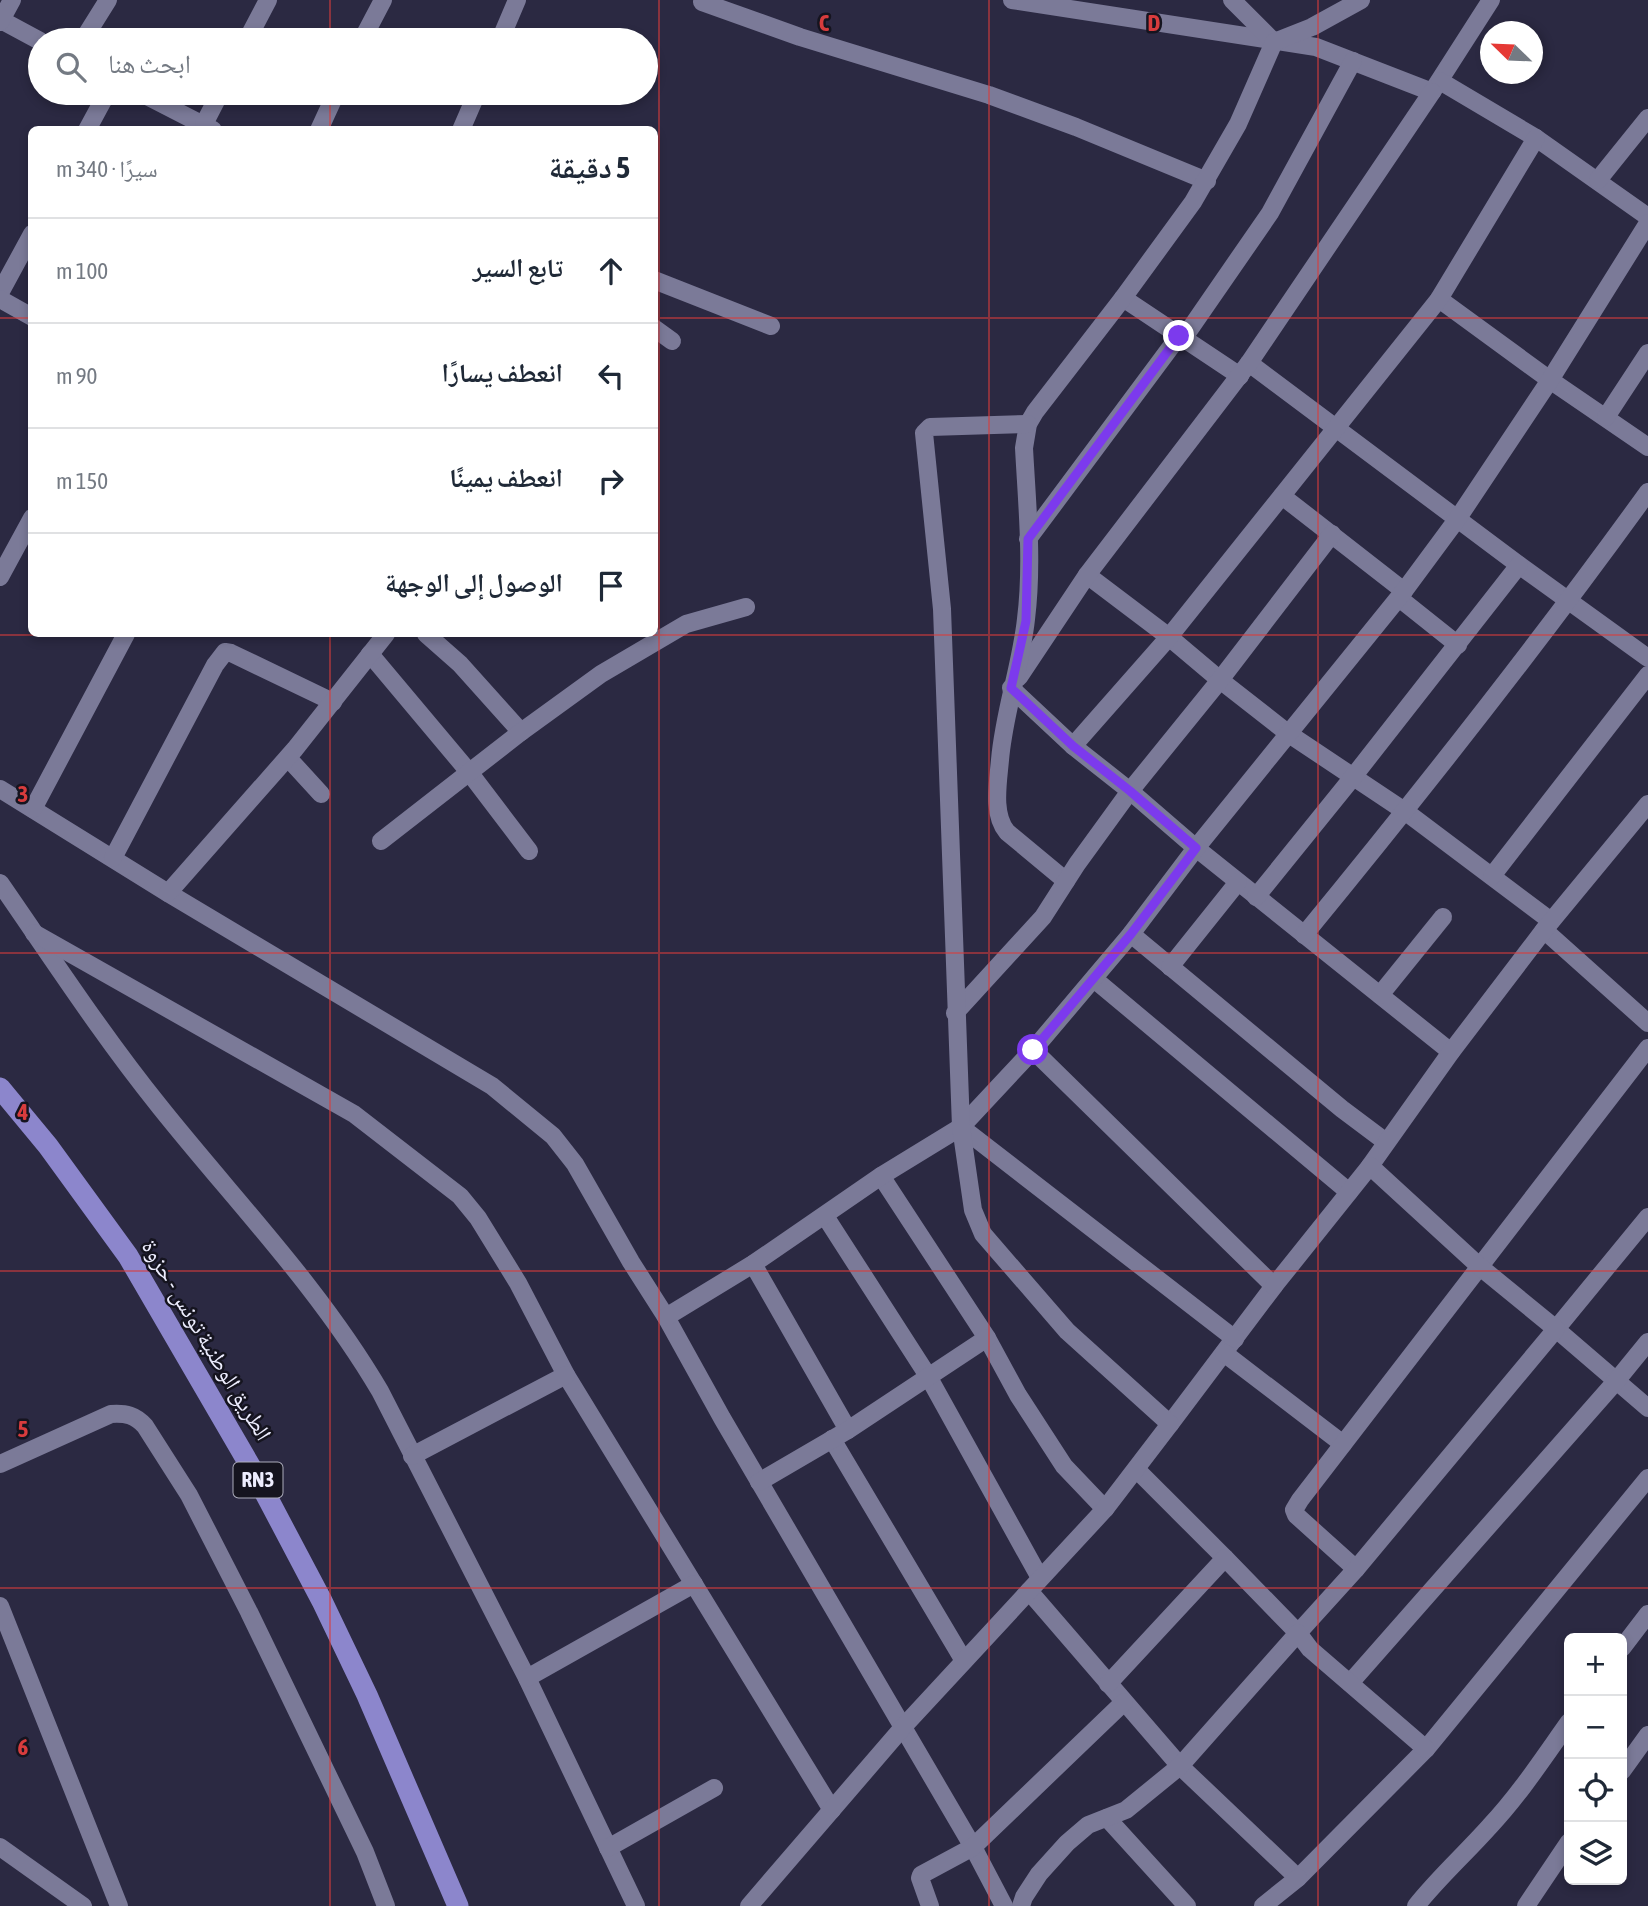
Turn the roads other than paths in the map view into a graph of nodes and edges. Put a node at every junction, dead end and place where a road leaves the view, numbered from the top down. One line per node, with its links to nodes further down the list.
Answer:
1 (12, 0): 11 (street)
2 (108, 0): 12 (street)
3 (268, 0): 13 (street)
4 (383, 0): 14 (street)
5 (517, 0): 15 (street)
6 (705, 0): 33 (street)
7 (1012, 0): 17 (street)
8 (1232, 0): 17 (street)
9 (1361, 0): 17 (street)
10 (1491, 0): 19 (street)
11 (0, 21): 16 (street)
12 (90, 28)
13 (253, 28)
14 (368, 28)
15 (505, 28)
16 (28, 35)
17 (1274, 42): 18 (street); 33 (street)
18 (1353, 61): 19 (street); 45 (street)
19 (1436, 87): 31 (street); 48 (street)
20 (101, 105): 26 (street)
21 (165, 105): 27 (street)
22 (216, 105): 28 (street)
23 (330, 105): 29 (street)
24 (472, 105): 30 (street)
25 (1648, 118): 32 (street)
26 (89, 126)
27 (206, 126)
28 (208, 126)
29 (320, 126)
30 (463, 126)
31 (1536, 138): 32 (street); 41 (street)
32 (1598, 180): 34 (street)
33 (1207, 181): 40 (street)
34 (1648, 217)
35 (1648, 223): 49 (street)
36 (28, 241): 38 (street)
37 (658, 282): 43 (street)
38 (0, 293)
39 (0, 299): 42 (street)
40 (1123, 299): 45 (street); 51 (street)
41 (1439, 299): 49 (street); 52 (street)
42 (28, 315)
43 (771, 326)
44 (658, 331): 46 (street)
45 (1181, 337): 48 (street); 59 (street)
46 (672, 341)
47 (1648, 353): 50 (street)
48 (1245, 370): 52 (street); 61 (street)
49 (1550, 380): 50 (street); 56 (street)
50 (1606, 417): 53 (street)
51 (1028, 424): 59 (street); 107 (street)
52 (1336, 429): 55 (street); 56 (street)
53 (1648, 447)
54 (1648, 492): 64 (street)
55 (1282, 496): 58 (street); 69 (street)
56 (1458, 518): 60 (street); 63 (street)
57 (28, 525): 62 (street)
58 (1332, 534): 63 (street); 74 (street)
59 (1028, 539): 75 (street)
60 (1518, 565): 64 (street); 70 (street)
61 (1087, 575): 69 (street); 75 (street)
62 (0, 577)
63 (1402, 594): 70 (street); 78 (street)
64 (1569, 601): 72 (street); 87 (street)
65 (746, 607): 77 (street)
66 (124, 637): 86 (street)
67 (384, 637): 71 (street)
68 (429, 637): 77 (street)
69 (1169, 637): 74 (street); 79 (street)
70 (1458, 645): 82 (street)
71 (370, 654): 76 (street); 81 (street)
72 (1648, 658)
73 (1648, 675): 93 (street)
74 (1220, 680): 78 (street); 83 (street)
75 (1011, 688): 79 (street); 94 (street)
76 (333, 702): 80 (street); 92 (street)
77 (521, 732): 81 (street)
78 (1289, 734): 82 (street); 90 (street)
79 (1073, 746): 83 (street)
80 (288, 758): 84 (street); 97 (street)
81 (469, 772): 89 (street); 91 (street)
82 (1353, 777): 87 (street); 98 (street)
83 (1130, 791): 90 (street); 94 (street)
84 (320, 794)
85 (3, 795): 86 (street)
86 (33, 809): 92 (street)
87 (1406, 812): 93 (street); 103 (street)
88 (1644, 816): 100 (street)
89 (381, 841)
90 (1196, 848): 95 (street); 102 (street)
91 (529, 851)
92 (113, 858): 97 (street)
93 (1492, 876): 100 (street)
94 (1066, 881): 107 (street)
95 (1238, 882): 98 (street); 104 (street)
96 (0, 883): 101 (street)
97 (169, 893): 123 (street)
98 (1256, 897): 103 (street)
99 (1443, 917): 106 (street)
100 (1547, 926): 108 (street); 111 (street)
101 (34, 933): 128 (street); 136 (street)
102 (1131, 934): 104 (street); 105 (street)
103 (1304, 934): 106 (street)
104 (1170, 967): 114 (street)
105 (1094, 979): 110 (street); 117 (street)
106 (1380, 995): 111 (street)
107 (955, 1013): 113 (street)
108 (1648, 1023)
109 (1648, 1048): 121 (street)
110 (1033, 1050): 113 (street); 122 (street)
111 (1451, 1052): 114 (street)
112 (0, 1088): 172 (main road, الطريق الوطنية تونس - حزوة / RN3)
113 (961, 1126): 116 (street); 127 (street); 132 (street)
114 (1386, 1142): 115 (street)
115 (1370, 1166): 117 (street); 121 (street)
116 (881, 1176): 118 (street); 125 (street)
117 (1349, 1192): 122 (street)
118 (825, 1216): 120 (street); 129 (street)
119 (1648, 1217): 124 (street)
120 (753, 1264): 123 (street); 133 (street)
121 (1479, 1266): 124 (street); 135 (street)
122 (1275, 1286): 127 (street)
123 (666, 1317): 140 (street)
124 (1556, 1329): 130 (street); 143 (street)
125 (987, 1338): 129 (street); 141 (street)
126 (1648, 1342): 130 (street)
127 (1229, 1346): 132 (street); 135 (street)
128 (566, 1376): 136 (street); 144 (street)
129 (928, 1376): 133 (street); 145 (street)
130 (1618, 1380): 131 (street); 152 (street)
131 (1648, 1408)
132 (1170, 1424): 138 (street)
133 (848, 1430): 134 (street)
134 (832, 1439): 140 (street); 150 (street)
135 (1343, 1444): 143 (street)
136 (412, 1456): 151 (street)
137 (0, 1464): 171 (street)
138 (1137, 1470): 141 (street); 142 (street)
139 (1648, 1478): 158 (street)
140 (759, 1482): 155 (street)
141 (1105, 1510): 145 (street)
142 (1225, 1558): 148 (street); 153 (street)
143 (1356, 1569): 148 (street)
144 (694, 1584): 151 (street); 162 (street)
145 (1035, 1585): 150 (street); 153 (street)
146 (0, 1606): 170 (street)
147 (1648, 1614): 149 (street)
148 (1298, 1633): 152 (street); 160 (street)
149 (1627, 1641)
150 (964, 1661): 155 (street)
151 (527, 1678): 166 (street)
152 (1350, 1683): 158 (street)
153 (1108, 1684): 154 (street)
154 (1124, 1702): 160 (street); 165 (street)
155 (904, 1726): 162 (street); 165 (street)
156 (1564, 1728): 180 (street)
157 (1648, 1735): 159 (street)
158 (1426, 1749): 168 (street)
159 (1627, 1764)
160 (1180, 1766): 163 (street); 168 (street)
161 (714, 1788): 166 (street)
162 (832, 1810): 174 (street)
163 (1107, 1818): 177 (street); 178 (street)
164 (0, 1847): 169 (street)
165 (973, 1847): 175 (street); 176 (street)
166 (608, 1848): 173 (street)
167 (1564, 1849): 181 (street)
168 (1298, 1878): 179 (street)
169 (83, 1906)
170 (119, 1906)
171 (386, 1906)
172 (458, 1906)
173 (636, 1906)
174 (749, 1906)
175 (930, 1906)
176 (1004, 1906)
177 (1021, 1906)
178 (1187, 1906)
179 (1263, 1906)
180 (1416, 1906)
181 (1526, 1906)

